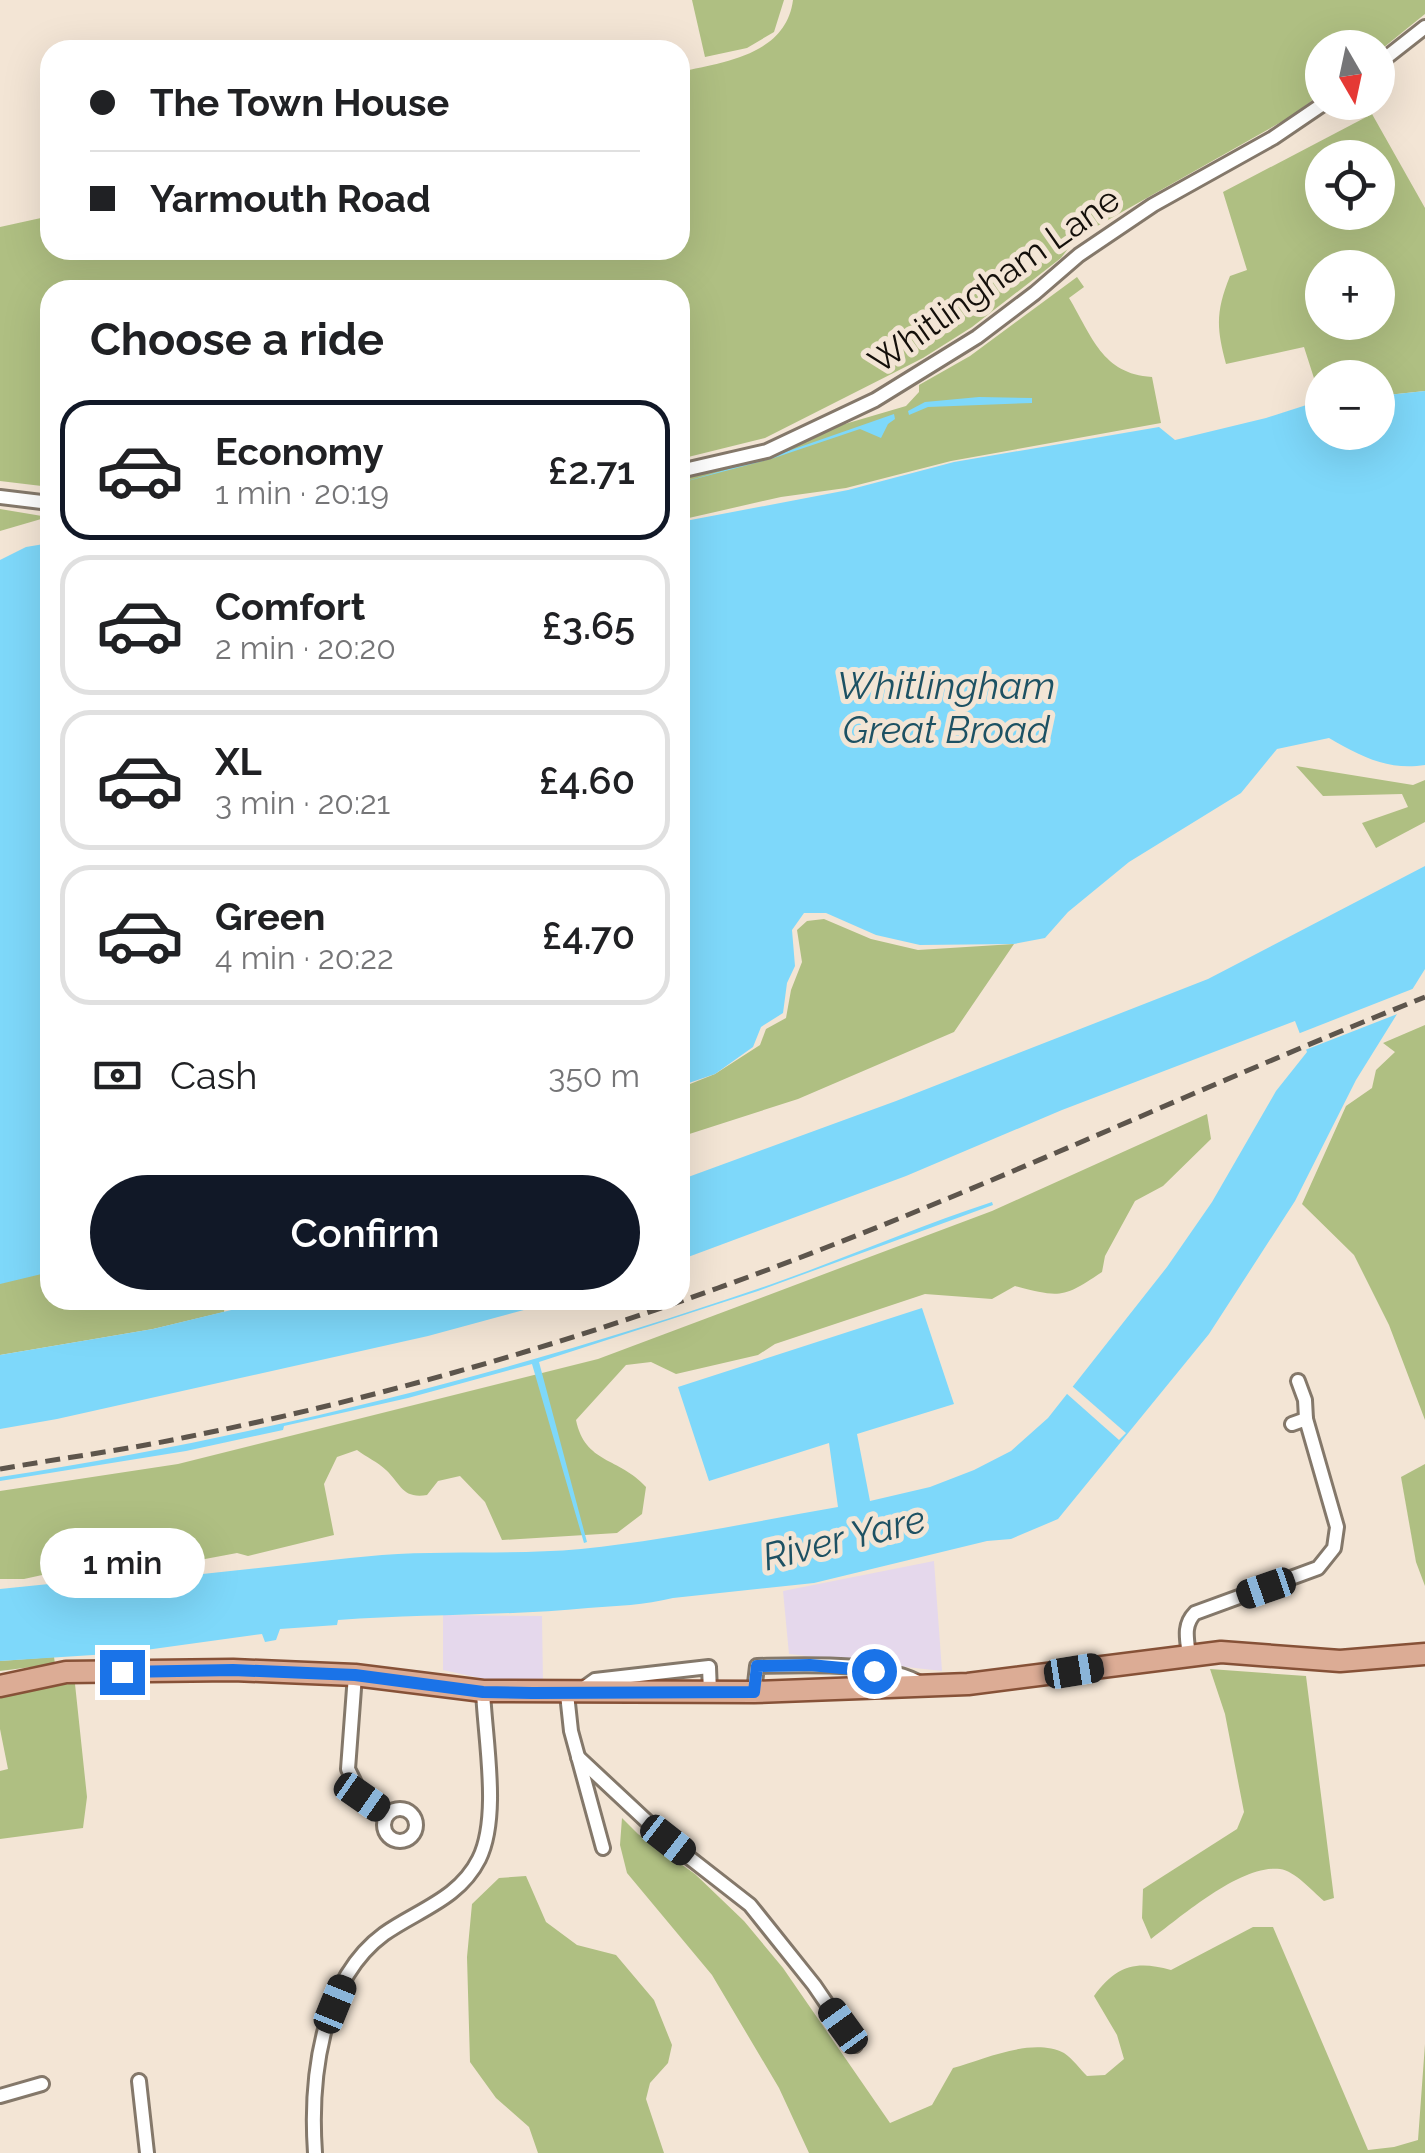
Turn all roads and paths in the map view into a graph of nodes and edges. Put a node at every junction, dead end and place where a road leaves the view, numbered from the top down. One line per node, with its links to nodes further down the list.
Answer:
1 (1425, 27): 2 (street)
2 (1395, 51)
3 (1305, 116): 4 (street, Whitlingham Lane)
4 (690, 469)
5 (0, 497): 6 (street)
6 (40, 502)
7 (1298, 1382): 8 (street)
8 (1306, 1419): 9 (street); 11 (street)
9 (1292, 1424)
10 (1425, 1654): 11 (main road)
11 (1189, 1655): 15 (main road)
12 (355, 1675): 13 (main road); 14 (main road); 17 (street)
13 (0, 1686)
14 (483, 1692): 15 (main road); 24 (street)
15 (571, 1694): 16 (street)
16 (578, 1757): 18 (street); 19 (street)
17 (388, 1815)
18 (603, 1848)
19 (855, 2046)
20 (139, 2081): 23 (street)
21 (42, 2084): 22 (street)
22 (0, 2096)
23 (148, 2153)
24 (315, 2153)

